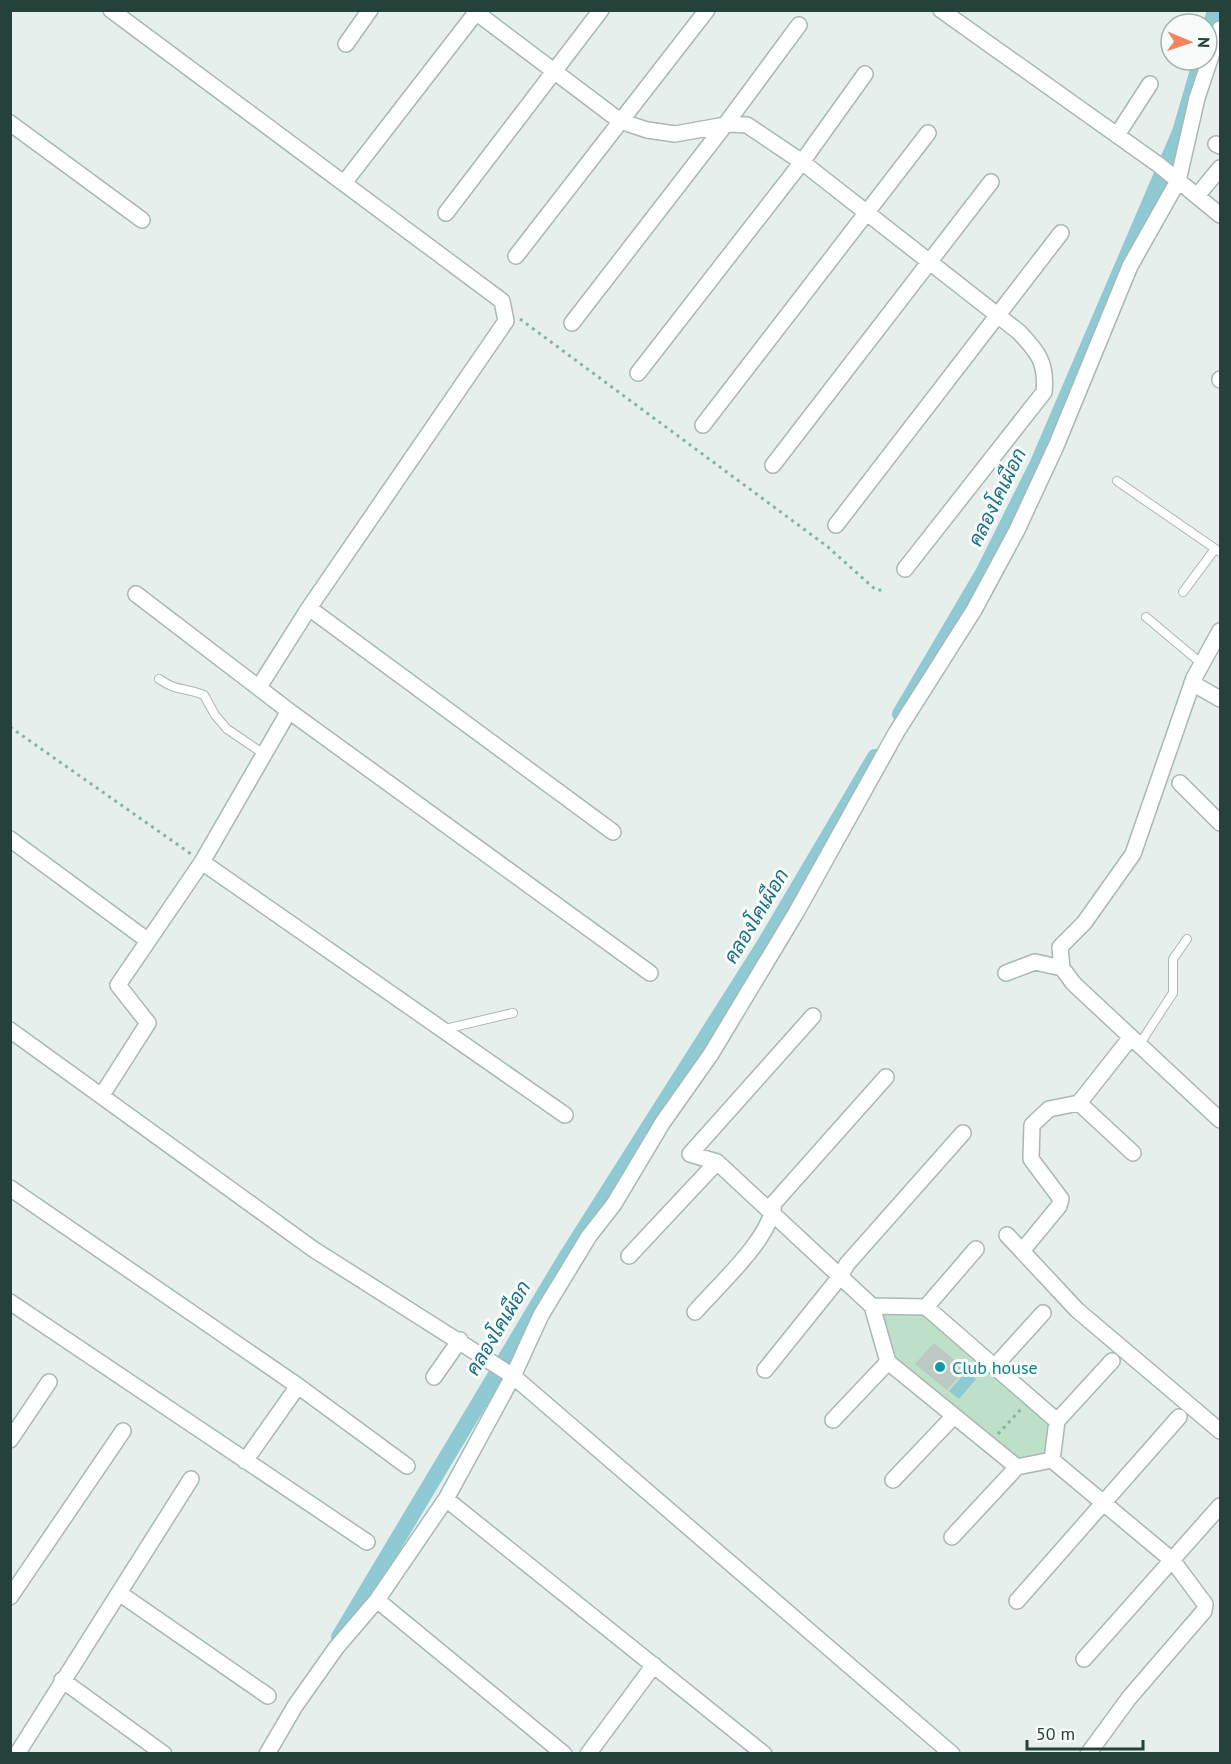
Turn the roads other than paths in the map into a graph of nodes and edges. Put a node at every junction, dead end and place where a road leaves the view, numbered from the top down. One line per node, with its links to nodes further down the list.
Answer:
1 (111, 10): 22 (street)
2 (370, 10): 9 (street)
3 (601, 10): 10 (street)
4 (707, 10): 13 (street)
5 (941, 10): 17 (street)
6 (476, 11): 10 (street); 22 (street)
7 (799, 25): 15 (street)
8 (1221, 29): 20 (street)
9 (346, 44)
10 (555, 72): 13 (street); 24 (street)
11 (865, 74): 18 (street)
12 (1150, 84): 17 (street)
13 (620, 121): 15 (street); 29 (street)
14 (10, 123): 27 (street)
15 (725, 125): 18 (street); 32 (street)
16 (928, 133): 25 (street)
17 (1117, 135): 20 (street)
18 (802, 162): 25 (street); 33 (street)
19 (1221, 168): 23 (street)
20 (1176, 179): 23 (street); 92 (street)
21 (991, 182): 30 (street)
22 (344, 183): 42 (street)
23 (1197, 196): 26 (street)
24 (446, 213)
25 (868, 214): 30 (street); 34 (street)
26 (1221, 215)
27 (142, 220)
28 (1061, 233): 31 (street)
29 (516, 256)
30 (931, 263): 31 (street); 35 (street)
31 (998, 316): 37 (street); 39 (street)
32 (572, 323)
33 (638, 373)
34 (703, 425)
35 (774, 465)
36 (1117, 482): 38 (lane)
37 (836, 525)
38 (1218, 550): 40 (lane)
39 (905, 569)
40 (1183, 592)
41 (135, 594): 48 (street)
42 (309, 608): 48 (street); 54 (street)
43 (1146, 617): 45 (lane)
44 (1221, 631): 45 (street)
45 (1202, 663): 47 (street)
46 (159, 680): 51 (lane)
47 (1192, 683): 49 (street); 59 (street)
48 (259, 687): 50 (street)
49 (1221, 699)
50 (288, 711): 51 (street); 60 (street)
51 (264, 754): 56 (street)
52 (1180, 783): 53 (street)
53 (1221, 823)
54 (613, 832)
55 (10, 839): 58 (street)
56 (202, 862): 58 (street); 64 (street)
57 (1187, 939): 66 (lane)
58 (147, 940): 68 (street)
59 (1062, 968): 61 (street); 66 (street)
60 (650, 973)
61 (1006, 973)
62 (513, 1013): 64 (lane)
63 (813, 1016): 74 (street)
64 (443, 1029): 70 (street)
65 (10, 1030): 68 (street)
66 (1135, 1041): 69 (street); 71 (street)
67 (886, 1077): 76 (street)
68 (102, 1095): 87 (street)
69 (1079, 1102): 73 (street); 79 (street)
70 (564, 1115)
71 (1221, 1120)
72 (963, 1133): 81 (street)
73 (1133, 1153)
74 (717, 1162): 76 (street); 80 (street)
75 (10, 1188): 95 (street)
76 (773, 1214): 81 (street); 85 (street)
77 (1007, 1235): 79 (street)
78 (976, 1250): 84 (street)
79 (1022, 1251): 101 (street)
80 (628, 1256)
81 (839, 1278): 83 (street); 91 (street)
82 (10, 1302): 104 (street)
83 (872, 1306): 84 (street); 89 (street)
84 (926, 1307): 90 (street)
85 (695, 1312)
86 (1044, 1313): 90 (street)
87 (459, 1340): 92 (street); 93 (street)
88 (1112, 1361): 99 (street)
89 (888, 1362): 97 (street); 98 (street)
90 (995, 1366): 99 (street)
91 (765, 1370)
92 (510, 1374): 109 (street); 129 (street)
93 (434, 1377)
94 (49, 1382): 102 (street)
95 (297, 1386): 104 (street); 105 (street)
96 (1179, 1417): 110 (street)
97 (953, 1418): 106 (street); 108 (street)
98 (833, 1420)
99 (1057, 1420): 103 (street)
100 (123, 1431): 116 (street)
101 (1221, 1431)
102 (10, 1440)
103 (1052, 1460): 106 (street); 110 (street)
104 (245, 1461): 113 (street)
105 (407, 1466)
106 (1017, 1467): 112 (street)
107 (191, 1479): 115 (street)
108 (893, 1480)
109 (446, 1499): 117 (street); 120 (street)
110 (1104, 1503): 114 (street); 118 (street)
111 (1221, 1506): 114 (street)
112 (952, 1537)
113 (367, 1542)
114 (1173, 1561): 119 (street); 130 (street)
115 (118, 1593): 121 (street); 122 (street)
116 (10, 1596)
117 (377, 1600): 125 (street); 126 (street)
118 (1017, 1601)
119 (1084, 1659)
120 (654, 1665): 127 (street); 128 (street)
121 (62, 1680): 123 (street); 124 (street)
122 (268, 1696)
123 (17, 1754)
124 (164, 1754)
125 (267, 1754)
126 (564, 1754)
127 (588, 1754)
128 (764, 1754)
129 (952, 1754)
130 (1088, 1754)

